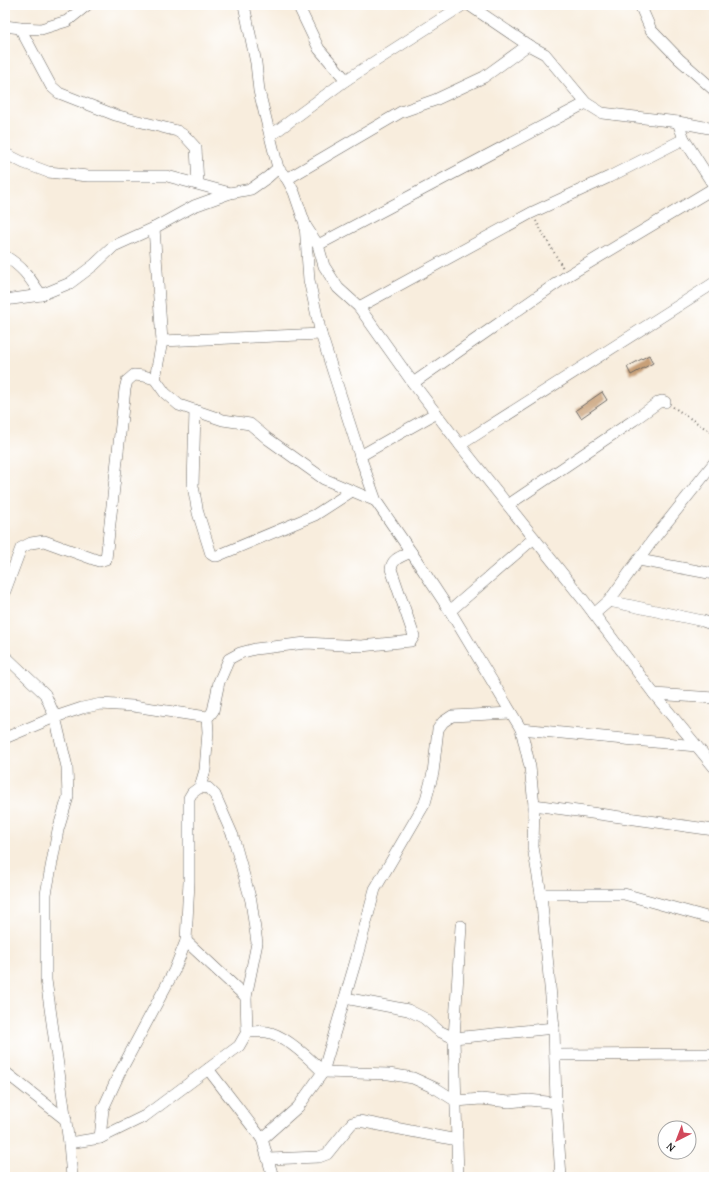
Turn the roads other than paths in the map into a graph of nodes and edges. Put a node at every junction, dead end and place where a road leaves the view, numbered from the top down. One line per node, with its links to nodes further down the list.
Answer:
1 (87, 5): 8 (street)
2 (244, 5): 15 (street)
3 (298, 5): 10 (street)
4 (463, 5): 10 (street)
5 (469, 5): 9 (street)
6 (640, 5): 11 (street)
7 (5, 26): 8 (street)
8 (20, 28): 20 (street)
9 (528, 45): 12 (street); 19 (street)
10 (346, 80): 15 (street)
11 (714, 90)
12 (586, 103): 13 (street); 25 (street)
13 (678, 122): 14 (street); 16 (street)
14 (714, 129)
15 (270, 136): 18 (street)
16 (684, 139): 21 (street); 30 (street)
17 (5, 155): 20 (street)
18 (278, 168): 19 (street); 22 (street)
19 (287, 179): 23 (street)
20 (198, 184): 22 (street)
21 (714, 187): 34 (street)
22 (230, 193): 24 (street)
23 (305, 224): 25 (street); 31 (street)
24 (154, 228): 28 (street); 32 (street)
25 (318, 245): 30 (street)
26 (5, 256): 28 (street)
27 (714, 283): 38 (street)
28 (40, 295): 29 (street)
29 (5, 300)
30 (359, 307): 34 (street)
31 (321, 334): 32 (street); 39 (street)
32 (162, 341): 33 (street)
33 (155, 379): 36 (street); 48 (street)
34 (413, 383): 37 (street)
35 (665, 402): 43 (street)
36 (195, 410): 41 (street); 41 (street)
37 (436, 413): 38 (street); 39 (street)
38 (460, 445): 43 (street)
39 (360, 456): 42 (street)
40 (712, 470): 46 (street)
41 (352, 491): 42 (street)
42 (376, 501): 45 (street)
43 (508, 505): 44 (street)
44 (534, 538): 50 (street); 51 (street)
45 (411, 552): 50 (street); 57 (street)
46 (639, 560): 47 (street); 49 (street)
47 (714, 574)
48 (5, 591)
49 (609, 601): 51 (street); 52 (street)
50 (450, 611): 56 (street)
51 (594, 614): 54 (street)
52 (714, 625)
53 (5, 656): 58 (street)
54 (654, 694): 55 (street); 61 (street)
55 (714, 698)
56 (511, 713): 59 (street); 71 (street)
57 (207, 716): 58 (street); 63 (street)
58 (55, 717): 60 (street); 82 (street)
59 (520, 729): 61 (street); 64 (street)
60 (5, 738)
61 (696, 746): 62 (street)
62 (714, 767)
63 (200, 787): 69 (street); 70 (street)
64 (534, 805): 65 (street); 66 (street)
65 (714, 830)
66 (541, 894): 67 (street); 72 (street)
67 (714, 919)
68 (461, 926): 74 (street)
69 (186, 942): 70 (street); 83 (street)
70 (246, 997): 73 (street)
71 (345, 998): 74 (street); 79 (street)
72 (554, 1028): 74 (street); 76 (street)
73 (248, 1032): 77 (street); 79 (street)
74 (454, 1038): 80 (street)
75 (714, 1054): 76 (street)
76 (555, 1055): 81 (street)
77 (208, 1069): 83 (street); 84 (street)
78 (5, 1072): 82 (street)
79 (323, 1072): 80 (street); 84 (street)
80 (456, 1101): 81 (street); 85 (street)
81 (556, 1103): 91 (street)
82 (66, 1120): 86 (street)
83 (100, 1138): 86 (street)
84 (262, 1139): 87 (street)
85 (457, 1140): 87 (street); 90 (street)
86 (69, 1144): 88 (street)
87 (268, 1159): 89 (street)
88 (72, 1177)
89 (273, 1177)
90 (458, 1177)
91 (561, 1177)

